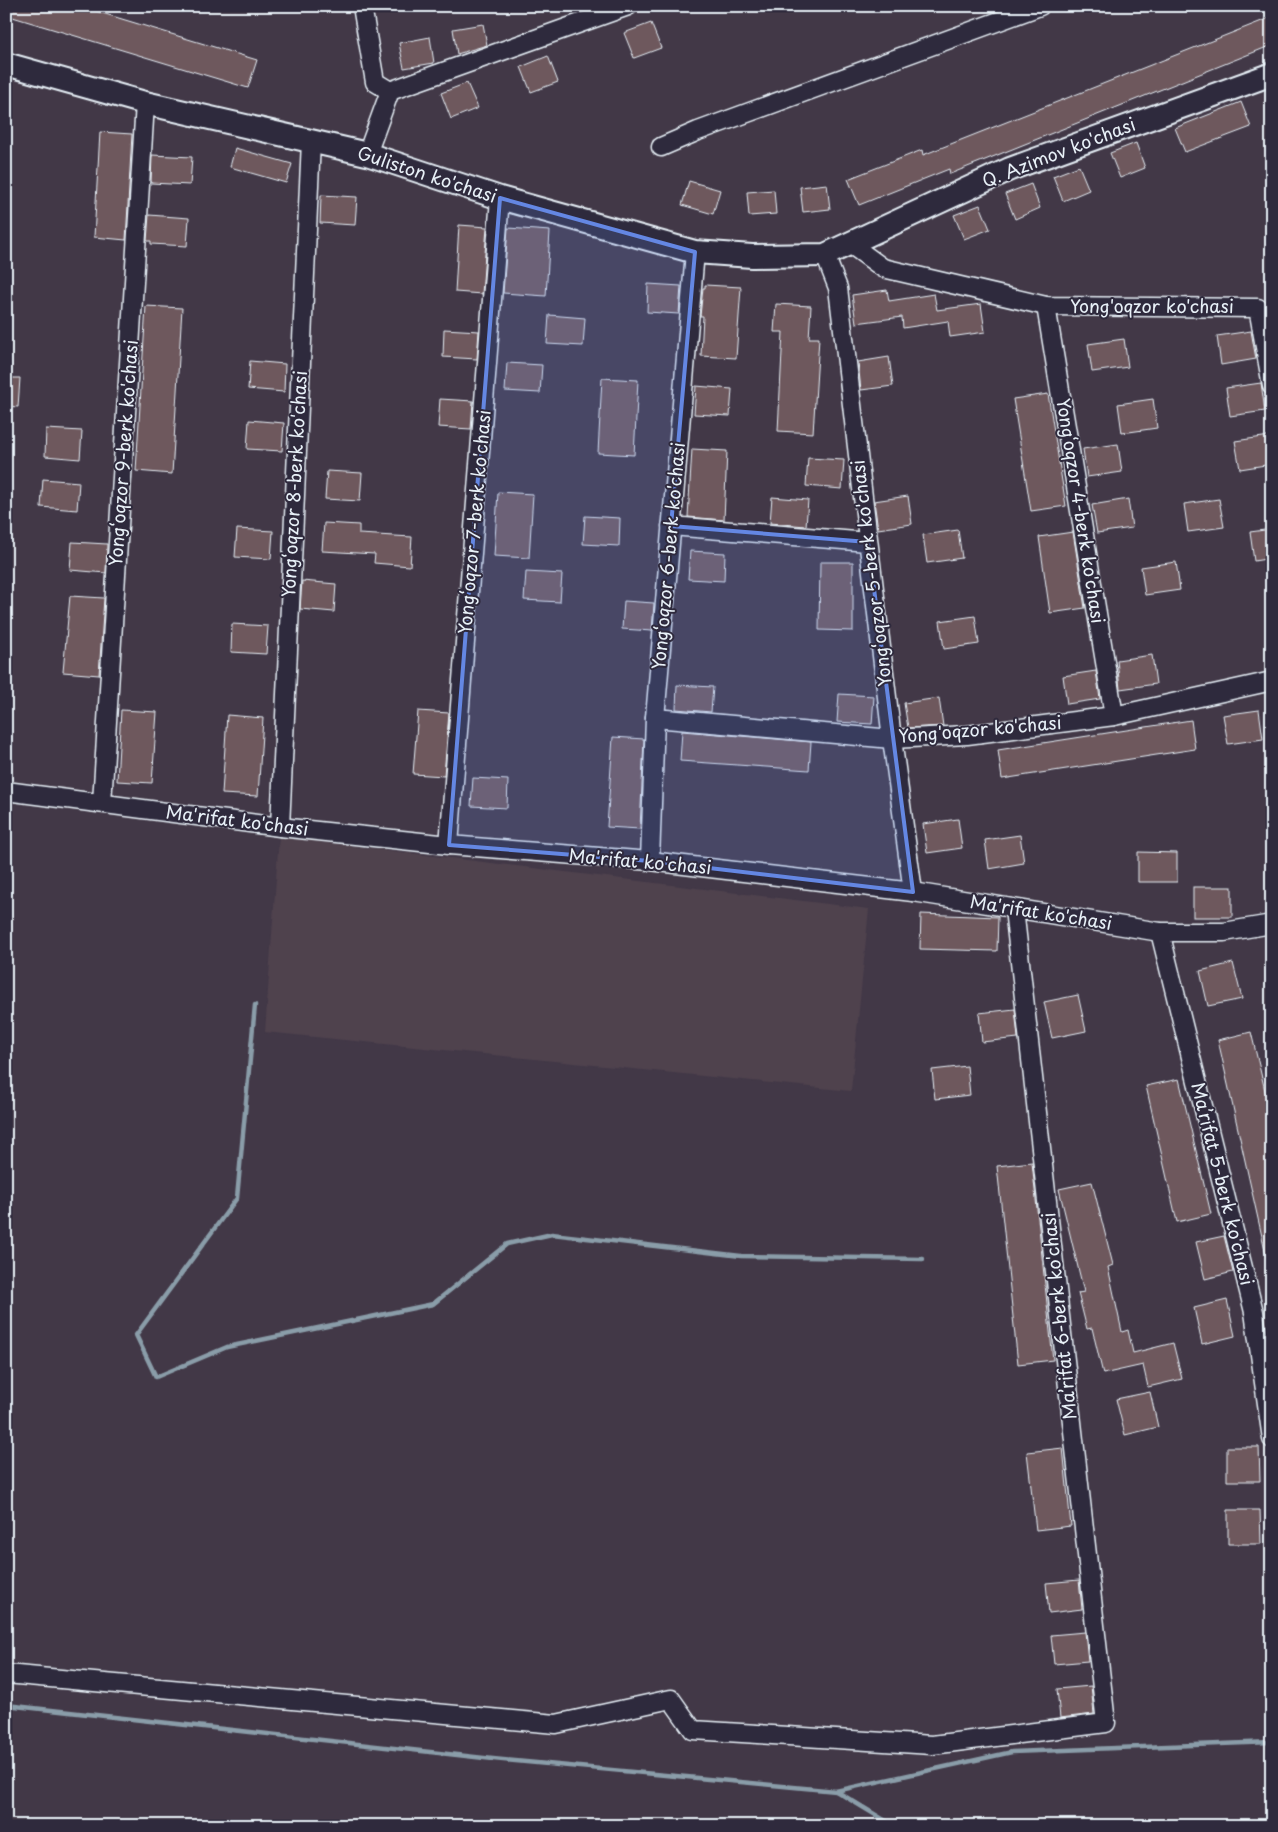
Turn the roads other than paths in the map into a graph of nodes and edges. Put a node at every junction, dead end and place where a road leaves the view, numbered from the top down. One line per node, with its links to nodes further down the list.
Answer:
1 (362, 6): 7 (street)
2 (628, 6): 4 (street)
3 (1040, 6): 10 (street)
4 (590, 12): 7 (street)
5 (6, 64): 8 (main road, Guliston ko'chasi)
6 (1272, 74): 13 (main road, Q. Azimov ko'chasi)
7 (390, 91): 11 (street)
8 (145, 103): 9 (main road, Guliston ko'chasi); 25 (street, Yong‘oqzor 9-berk ko'chasi)
9 (311, 141): 11 (main road, Guliston ko'chasi); 26 (street, Yong‘oqzor 8-berk ko'chasi)
10 (661, 147)
11 (367, 154): 12 (main road, Guliston ko'chasi)
12 (500, 198): 14 (main road, Guliston ko'chasi); 27 (street, Yong‘oqzor 7-berk ko'chasi)
13 (850, 244): 15 (main road, Guliston ko'chasi); 16 (street, Yong'oqzor ko'chasi)
14 (695, 252): 15 (main road, Guliston ko'chasi); 18 (street, Yong‘oqzor 6-berk ko'chasi)
15 (825, 255): 19 (street, Yong‘oqzor 5-berk ko'chasi)
16 (1046, 306): 17 (street, Yong'oqzor ko'chasi); 21 (street, Yong‘oqzor 4-berk ko'chasi)
17 (1272, 386)
18 (671, 526): 19 (street); 22 (street, Yong‘oqzor 6-berk ko'chasi)
19 (868, 542): 23 (street, Yong‘oqzor 5-berk ko'chasi)
20 (1272, 681): 21 (street, Yong'oqzor ko'chasi)
21 (1114, 716): 23 (street, Yong'oqzor ko'chasi)
22 (655, 718): 23 (street, Yong'oqzor ko'chasi); 28 (street, Yong‘oqzor 6-berk ko'chasi)
23 (892, 739): 29 (street, Yong‘oqzor 5-berk ko'chasi)
24 (6, 791): 25 (street, Ma'rifat ko'chasi)
25 (102, 803): 26 (street, Ma'rifat ko'chasi)
26 (280, 827): 27 (street, Ma'rifat ko'chasi)
27 (449, 845): 28 (street, Ma'rifat ko'chasi)
28 (650, 862): 29 (street, Ma'rifat ko'chasi)
29 (914, 892): 30 (street, Ma'rifat ko'chasi)
30 (1014, 908): 32 (street, Ma'rifat ko'chasi); 34 (street, Ma’rifat 6-berk ko'chasi)
31 (1272, 924): 32 (street, Ma'rifat ko'chasi)
32 (1160, 932): 33 (street, Ma’rifat 5-berk ko'chasi)
33 (1272, 1438)
34 (6, 1674)

